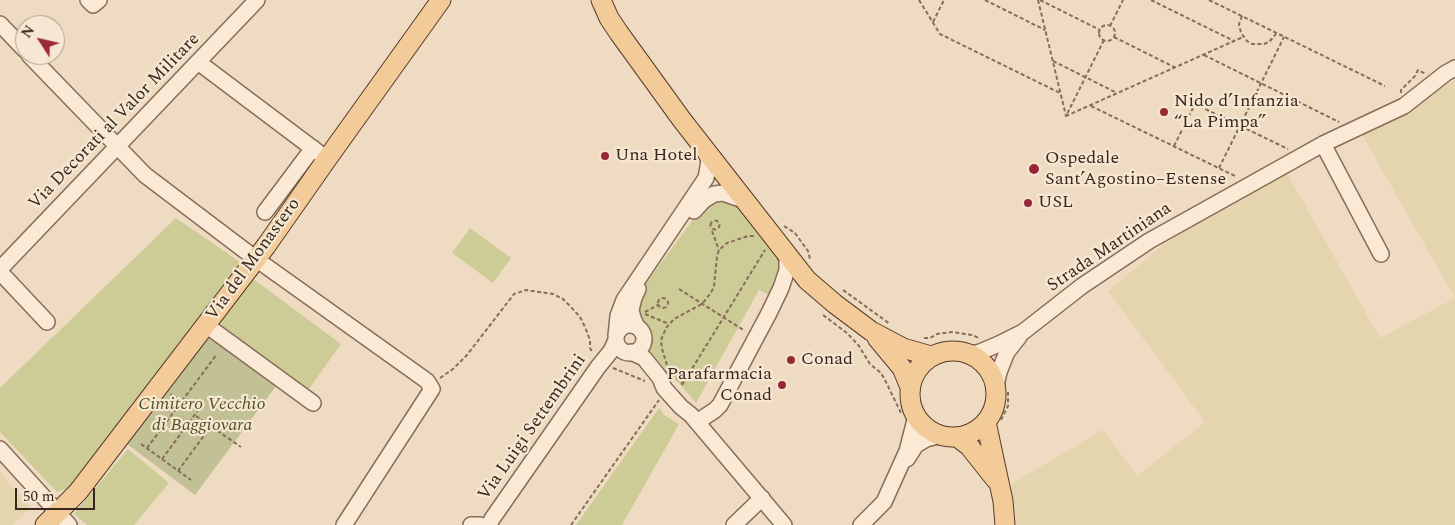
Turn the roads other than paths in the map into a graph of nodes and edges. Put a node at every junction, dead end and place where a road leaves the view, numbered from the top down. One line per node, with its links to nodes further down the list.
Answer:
1 (88, 0): 2 (street)
2 (99, 0)
3 (257, 0): 8 (street, Via Decorati al Valor Militare)
4 (441, 0): 13 (main road, Via del Monastero)
5 (601, 0): 14 (main road)
6 (0, 24): 7 (street)
7 (15, 40)
8 (198, 62): 12 (street, Via Decorati al Valor Militare); 13 (street)
9 (39, 65): 12 (street)
10 (1455, 68): 11 (street, Strada Martiniana)
11 (1323, 144): 18 (street); 25 (street, Strada Martiniana)
12 (117, 147): 19 (street); 20 (street, Via Decorati al Valor Militare)
13 (320, 153): 16 (street); 19 (main road, Via del Monastero)
14 (706, 153): 15 (main road); 26 (street, Via Luigi Settembrini)
15 (743, 200): 17 (main road); 23 (street)
16 (265, 212)
17 (775, 244): 24 (main road); 36 (street)
18 (1381, 254)
19 (256, 259): 22 (main road, Via del Monastero); 46 (street)
20 (0, 270): 21 (street)
21 (47, 322)
22 (206, 325): 34 (street); 43 (main road, Via del Monastero)
23 (638, 327): 26 (street); 28 (street)
24 (871, 331): 29 (main road); 33 (main road)
25 (1023, 332): 27 (street, Strada Martiniana); 32 (street, Strada Martiniana)
26 (616, 338): 28 (street); 30 (street, Via Luigi Settembrini)
27 (976, 346): 29 (main road); 32 (main road)
28 (636, 352): 30 (street, Via Luigi Settembrini); 31 (street)
29 (931, 356): 33 (main road)
30 (606, 358): 45 (street, Via Luigi Settembrini)
31 (660, 378): 36 (street); 36 (street)
32 (1002, 386): 37 (main road)
33 (910, 388): 35 (main road)
34 (313, 403)
35 (916, 416): 38 (main road); 40 (street)
36 (694, 418): 42 (street)
37 (992, 424): 38 (main road); 41 (main road)
38 (949, 436): 40 (street); 41 (main road)
39 (0, 449): 43 (street)
40 (897, 475): 50 (street)
41 (999, 485): 44 (main road)
42 (762, 498): 48 (street); 49 (street)
43 (57, 521)
44 (1003, 522)
45 (485, 523): 47 (street, Via Luigi Settembrini)
46 (344, 525)
47 (471, 525)
48 (734, 525)
49 (784, 525)
50 (861, 525)

